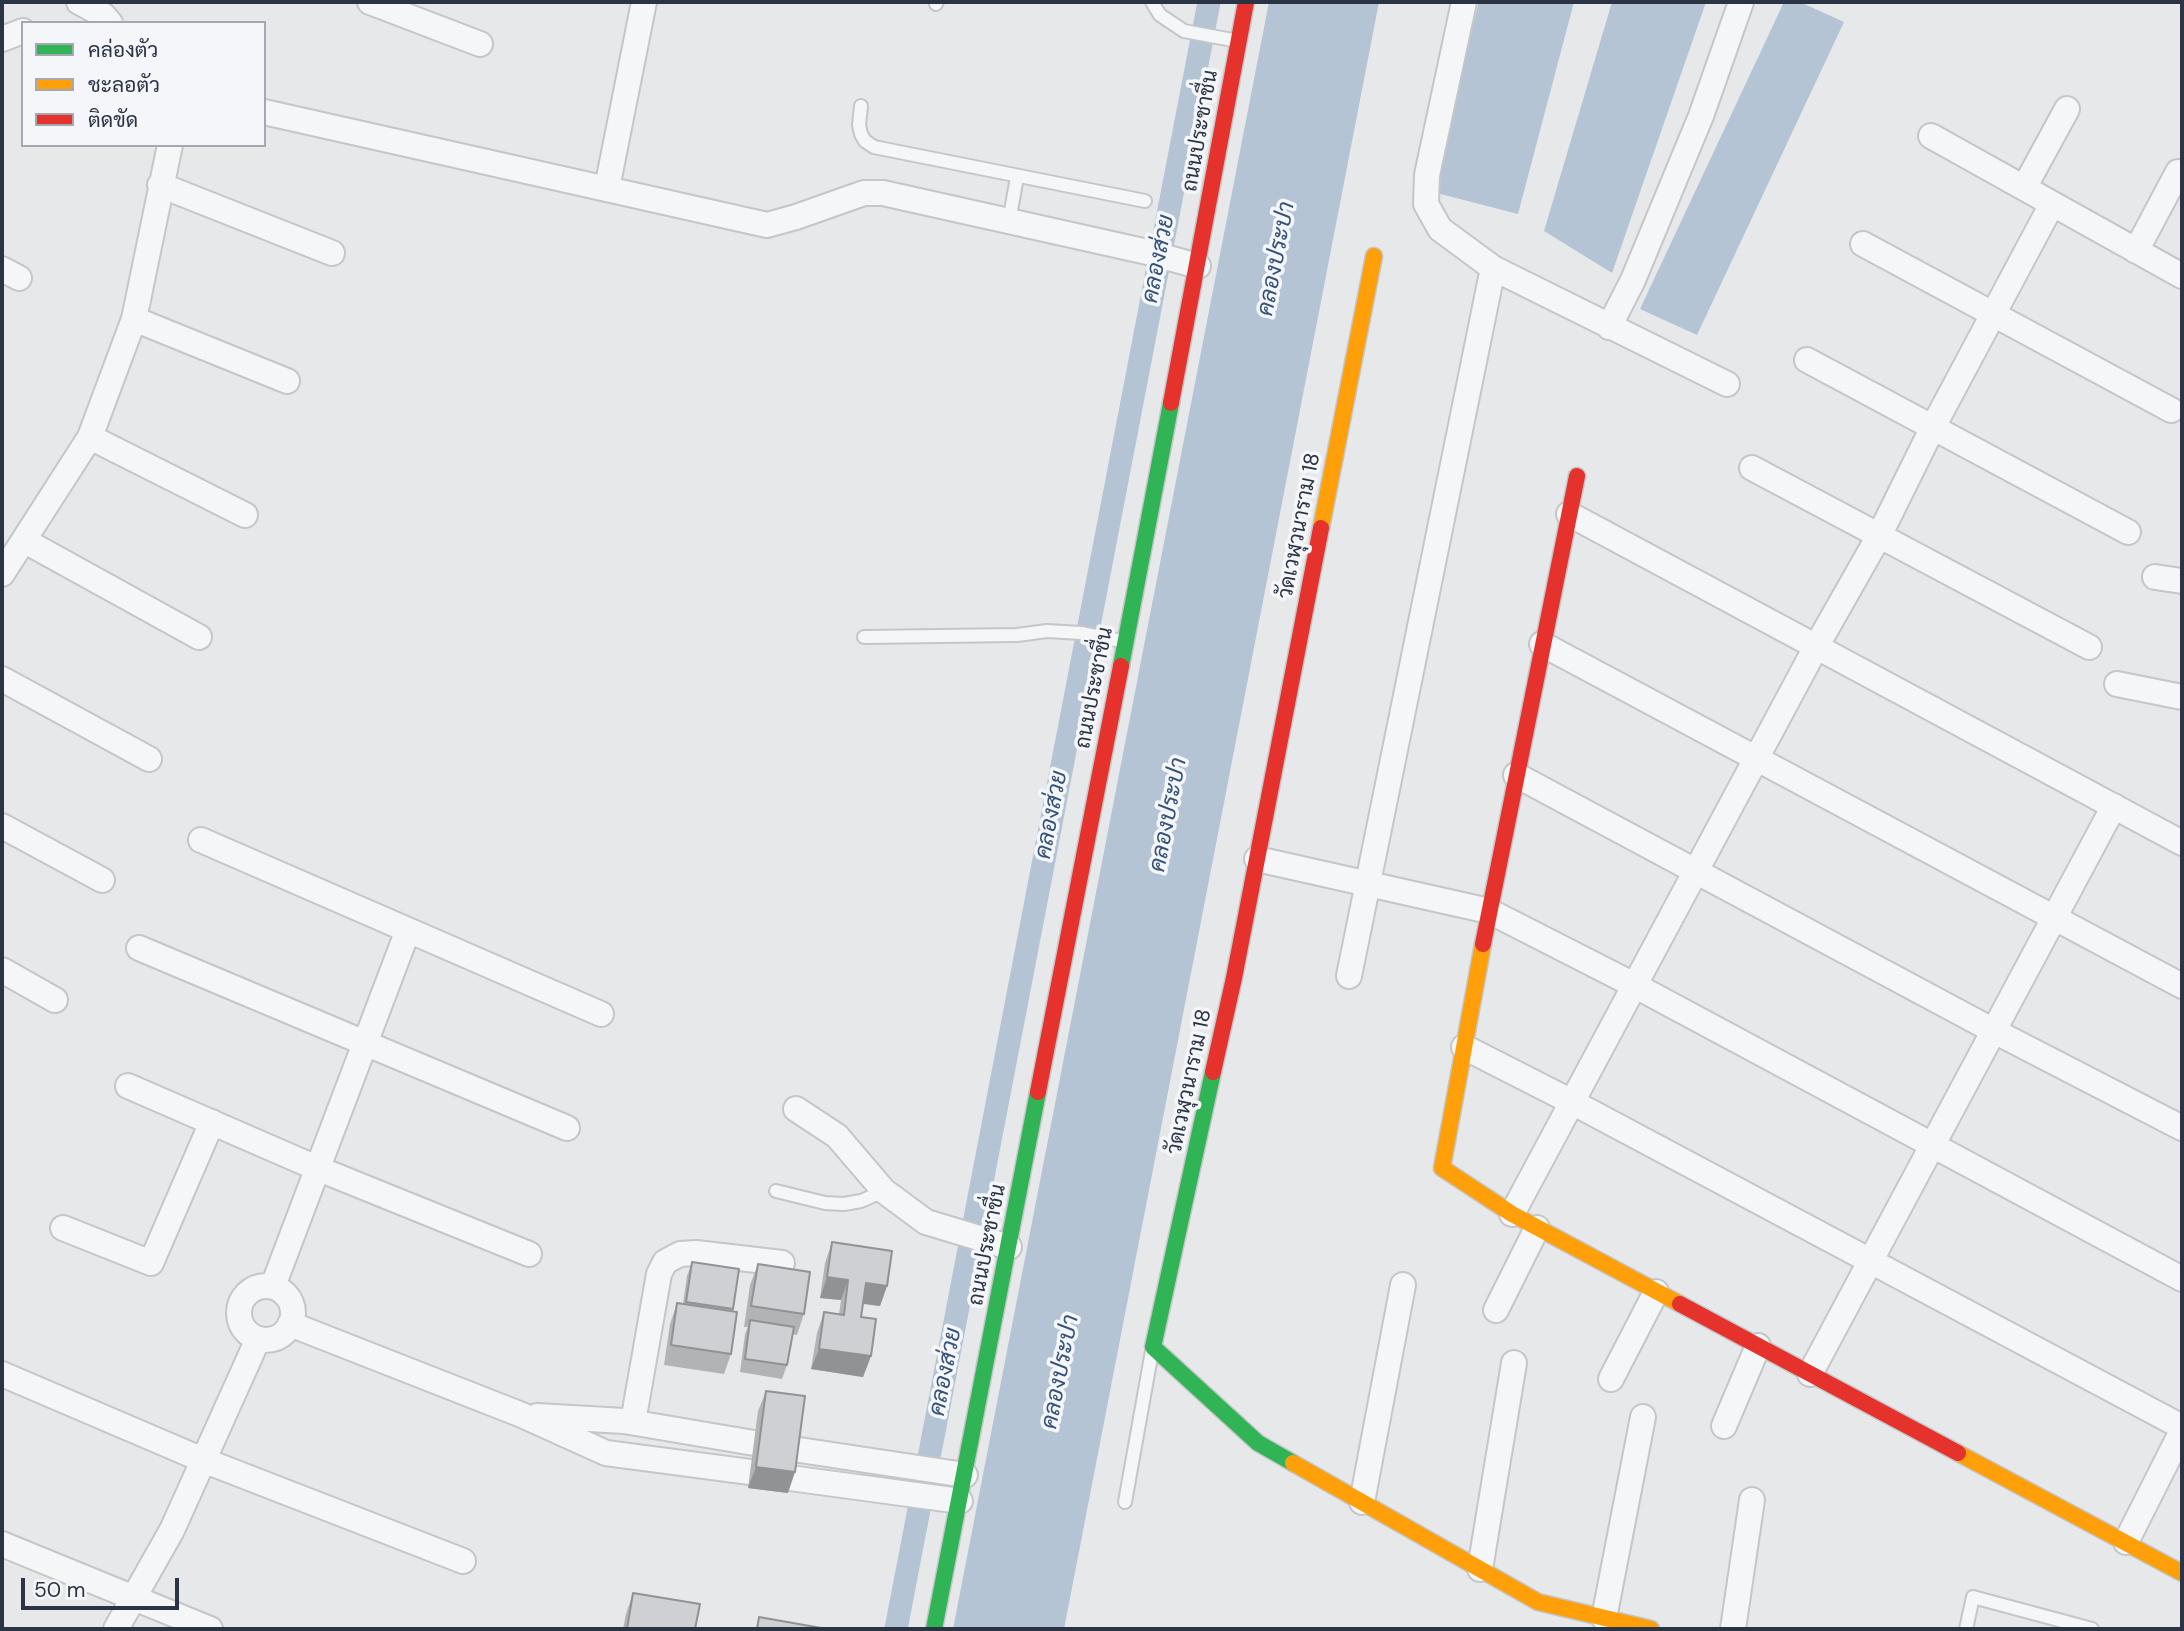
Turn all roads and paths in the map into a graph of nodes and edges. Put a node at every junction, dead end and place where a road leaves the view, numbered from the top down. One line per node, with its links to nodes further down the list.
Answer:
1 (79, 2): 8 (street)
2 (370, 2): 12 (street)
3 (644, 2): 21 (street)
4 (1152, 2): 11 (lane)
5 (1246, 2): 11 (street, ถนนประชาชื่น)
6 (1464, 2): 31 (street)
7 (1741, 2): 35 (street)
8 (108, 21)
9 (21, 33): 10 (street)
10 (2, 39)
11 (1238, 41): 30 (street, ถนนประชาชื่น)
12 (480, 44)
13 (861, 106): 19 (lane)
14 (2067, 109): 22 (street)
15 (266, 112): 21 (street)
16 (1931, 136): 22 (street)
17 (170, 147): 20 (street)
18 (2178, 172): 27 (street)
19 (1017, 177): 23 (lane); 25 (lane)
20 (160, 185): 28 (street); 34 (street)
21 (607, 188): 25 (street)
22 (2024, 188): 24 (street)
23 (1145, 201)
24 (2052, 204): 27 (street); 33 (street)
25 (1009, 222): 30 (street)
26 (1863, 244): 33 (street)
27 (2136, 251): 32 (street)
28 (332, 253)
29 (1374, 256): 68 (street, วัดเวฬุวนาราม 18)
30 (1198, 266): 54 (street, ถนนประชาชื่น)
31 (1493, 268): 35 (street); 71 (street)
32 (2182, 276)
33 (1993, 314): 39 (street); 40 (street)
34 (134, 320): 37 (street); 41 (street)
35 (1609, 327): 38 (street)
36 (1807, 360): 40 (street)
37 (288, 381)
38 (1727, 384)
39 (2171, 410)
40 (1933, 427): 46 (street); 47 (street)
41 (90, 437): 45 (street); 48 (street)
42 (1752, 468): 47 (street)
43 (1577, 476): 44 (street)
44 (1569, 514): 55 (street); 56 (street)
45 (245, 515)
46 (2128, 532)
47 (1879, 536): 56 (street); 57 (street)
48 (25, 541): 49 (street); 52 (street)
49 (2, 574)
50 (2155, 577): 51 (street)
51 (2182, 581)
52 (199, 637)
53 (864, 637): 54 (lane)
54 (1125, 642): 98 (street, ถนนประชาชื่น)
55 (1542, 644): 61 (street); 63 (street)
56 (1816, 647): 61 (street); 64 (street)
57 (2089, 647)
58 (2, 679): 62 (street)
59 (2117, 684): 60 (street)
60 (2182, 697)
61 (1756, 757): 69 (street); 73 (street)
62 (149, 759)
63 (1516, 775): 69 (street); 72 (street)
64 (2114, 806): 67 (street); 73 (street)
65 (2, 826): 70 (street)
66 (201, 840): 74 (street)
67 (2182, 843)
68 (1257, 859): 71 (street); 110 (street, วัดเวฬุวนาราม 18)
69 (1696, 871): 78 (street); 82 (street)
70 (102, 880)
71 (1368, 883): 72 (street); 77 (street)
72 (1489, 911): 78 (street); 84 (street)
73 (2054, 917): 79 (street); 82 (street)
74 (408, 930): 81 (street); 83 (street)
75 (139, 948): 83 (street)
76 (2, 970): 80 (street)
77 (1349, 976)
78 (1634, 985): 86 (street); 91 (street)
79 (2182, 986)
80 (55, 1000)
81 (601, 1014)
82 (1994, 1031): 90 (street); 91 (street)
83 (367, 1044): 89 (street); 92 (street)
84 (1464, 1047): 86 (street); 95 (street)
85 (128, 1086): 88 (street)
86 (1572, 1102): 95 (street); 100 (street)
87 (796, 1109): 94 (street)
88 (212, 1122): 92 (street); 96 (street)
89 (567, 1128)
90 (2182, 1128)
91 (1932, 1145): 100 (street); 102 (street)
92 (319, 1169): 99 (street); 104 (street)
93 (776, 1191): 94 (lane)
94 (884, 1191): 98 (street)
95 (1512, 1214): 97 (street)
96 (63, 1228)
97 (1537, 1228): 105 (street); 106 (street)
98 (1009, 1247): 124 (street, ถนนประชาชื่น)
99 (529, 1254)
100 (1870, 1261): 113 (street); 119 (street)
101 (782, 1263): 117 (street)
102 (2182, 1279)
103 (1404, 1285): 129 (street)
104 (273, 1286): 107 (street); 108 (street)
105 (1656, 1292): 109 (street); 114 (street)
106 (1496, 1310)
107 (290, 1324): 108 (street); 115 (street)
108 (258, 1339): 122 (street)
109 (1758, 1346): 113 (street); 118 (street)
110 (1153, 1347): 128 (lane); 129 (street)
111 (1514, 1363): 133 (street)
112 (2, 1374): 122 (street)
113 (1810, 1374): 130 (street)
114 (1611, 1378)
115 (522, 1415): 117 (street); 123 (street)
116 (1643, 1417): 136 (street)
117 (633, 1422): 120 (street)
118 (1724, 1426)
119 (2182, 1429): 130 (street)
120 (754, 1443)
121 (793, 1449): 124 (street)
122 (204, 1460): 132 (street); 135 (street)
123 (750, 1472)
124 (965, 1475): 127 (street, ถนนประชาชื่น)
125 (790, 1478): 127 (street)
126 (1752, 1500): 141 (street)
127 (960, 1501): 139 (street, ถนนประชาชื่น)
128 (1125, 1502)
129 (1362, 1502): 133 (street)
130 (2126, 1542): 134 (street)
131 (2, 1544): 135 (street)
132 (463, 1561)
133 (1480, 1569): 136 (street)
134 (2182, 1573)
135 (133, 1599): 137 (street); 138 (street)
136 (1604, 1618): 140 (street)
137 (116, 1629)
138 (210, 1629)
139 (934, 1629)
140 (1651, 1629)
141 (1733, 1629)
142 (1966, 1629): 143 (lane)
143 (2092, 1629)

